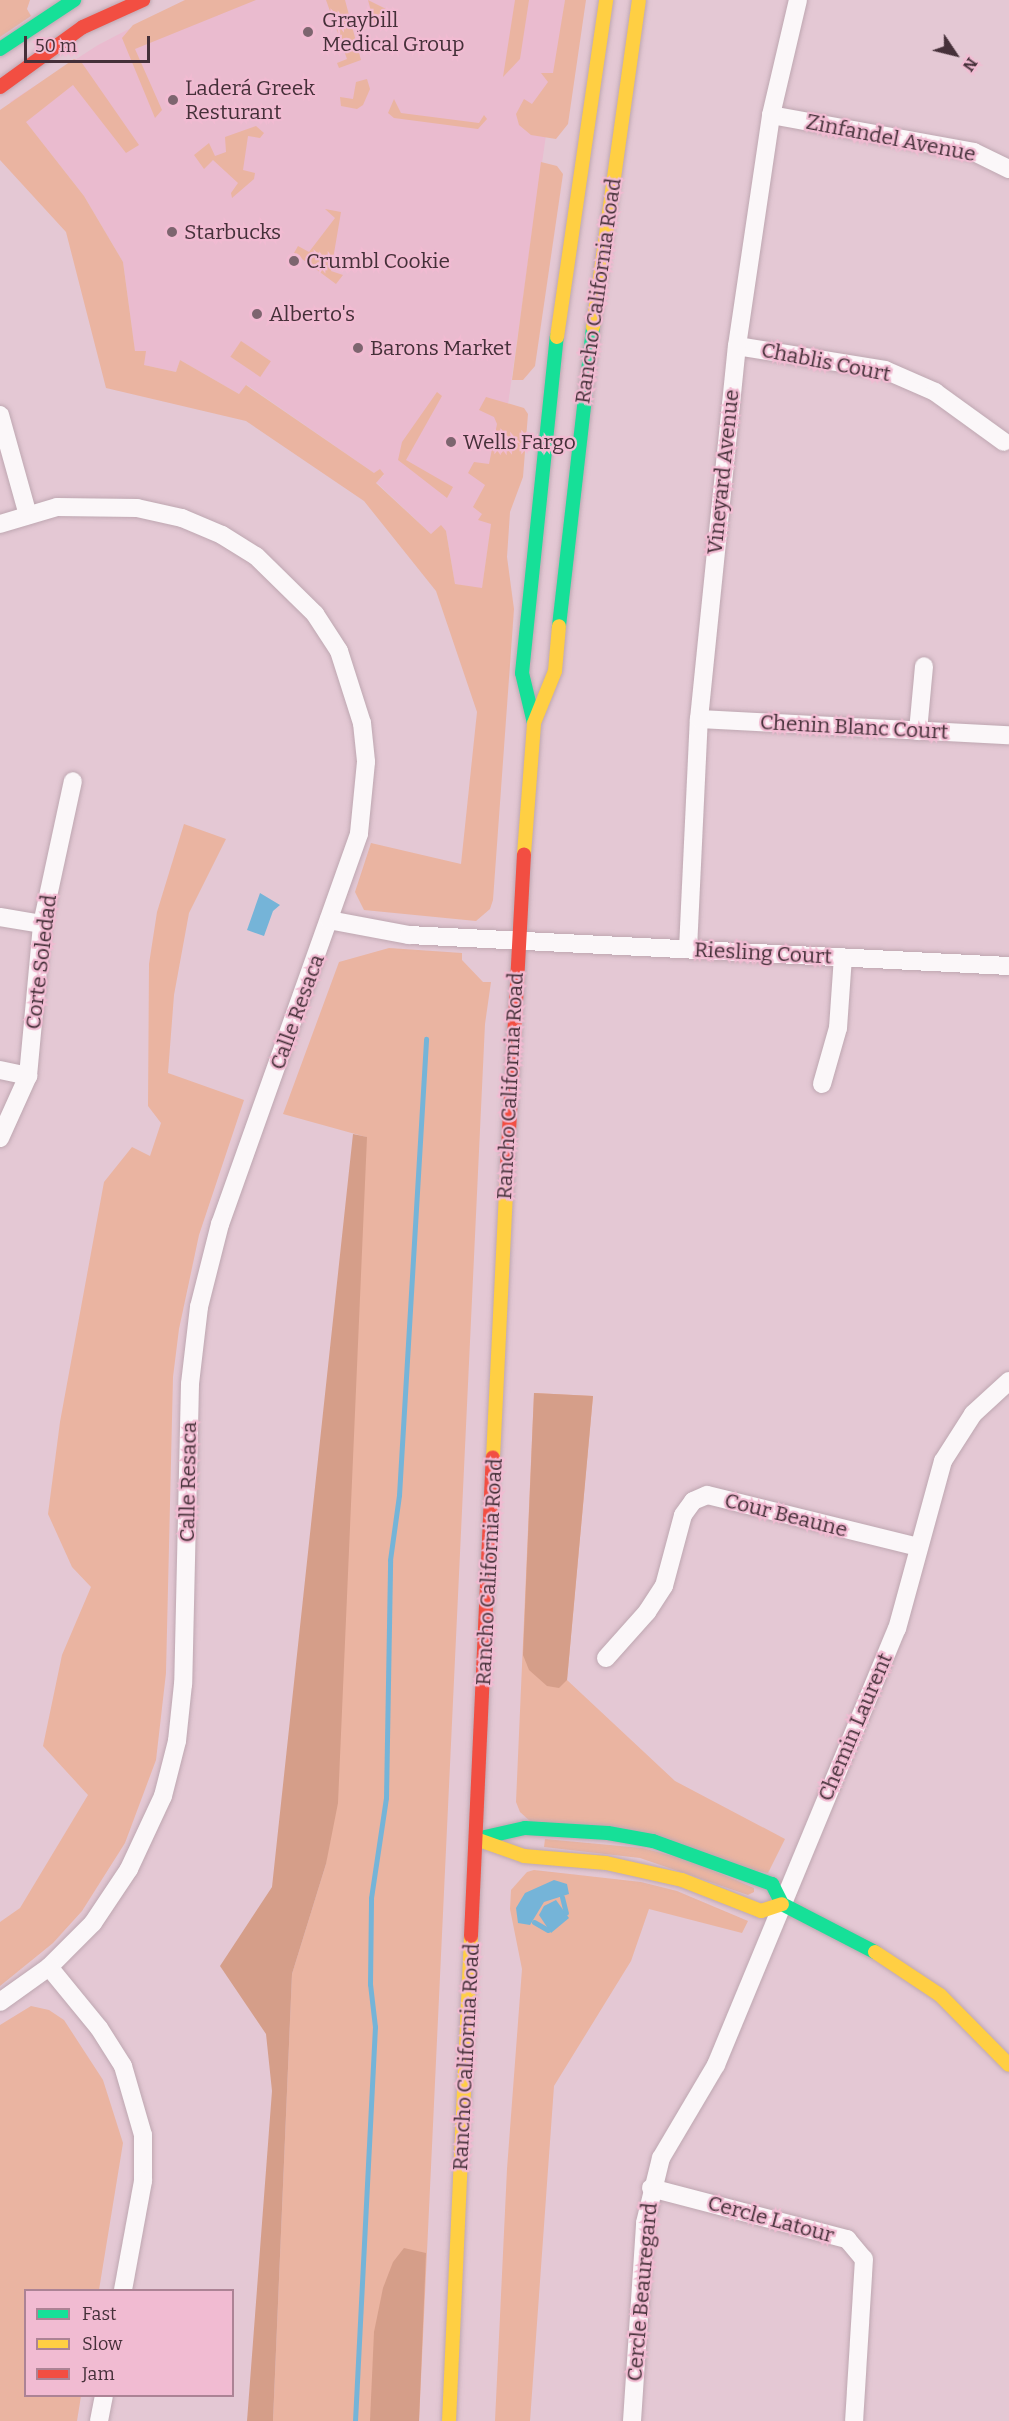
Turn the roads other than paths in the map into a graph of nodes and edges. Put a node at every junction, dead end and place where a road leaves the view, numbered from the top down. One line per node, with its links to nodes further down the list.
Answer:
1 (143, 0): 6 (main road)
2 (606, 0): 12 (main road, Rancho California Road)
3 (639, 0): 19 (main road, Rancho California Road)
4 (798, 0): 9 (street, Vineyard Avenue)
5 (67, 2): 6 (street); 7 (main road)
6 (83, 27): 8 (main road)
7 (0, 49)
8 (0, 87)
9 (771, 115): 10 (street, Zinfandel Avenue); 11 (street, Vineyard Avenue)
10 (1009, 169)
11 (737, 346): 15 (street, Chablis Court); 21 (street, Vineyard Avenue)
12 (549, 398): 14 (main road); 22 (main road, Rancho California Road)
13 (0, 415): 17 (street)
14 (565, 422)
15 (1004, 442)
16 (559, 488): 19 (main road)
17 (28, 515): 18 (street, Calle Resaca); 27 (street, Calle Resaca)
18 (0, 524)
19 (564, 577): 22 (main road, Rancho California Road)
20 (924, 666): 23 (street)
21 (699, 719): 23 (street, Chenin Blanc Court); 30 (street, Vineyard Avenue)
22 (534, 723): 29 (main road, Rancho California Road)
23 (918, 731): 24 (street, Chenin Blanc Court)
24 (1009, 735)
25 (73, 781): 28 (street, Corte Soledad)
26 (0, 917): 28 (street)
27 (329, 920): 29 (street, Riesling Court); 42 (street, Calle Resaca)
28 (42, 924): 34 (street, Corte Soledad)
29 (517, 943): 30 (street, Riesling Court); 40 (main road, Rancho California Road)
30 (688, 949): 31 (street, Riesling Court)
31 (843, 957): 32 (street, Riesling Court); 35 (street)
32 (1009, 966)
33 (0, 1070): 34 (street)
34 (28, 1076): 36 (street, Corte Soledad)
35 (822, 1084)
36 (0, 1138)
37 (1009, 1381): 38 (street, Chemin Laurent)
38 (919, 1547): 39 (street, Cour Beaune); 41 (street, Chemin Laurent)
39 (606, 1658)
40 (476, 1839): 41 (main road); 41 (main road); 49 (main road, Rancho California Road)
41 (782, 1904): 44 (main road); 45 (street, Cercle Beauregard)
42 (49, 1967): 43 (street, Calle Resaca); 46 (street)
43 (0, 2002)
44 (1009, 2065)
45 (651, 2188): 50 (street, Cercle Beauregard); 51 (street, Cercle Latour)
46 (123, 2289)
47 (104, 2397): 48 (street)
48 (99, 2421)
49 (449, 2421)
50 (632, 2421)
51 (854, 2421)

